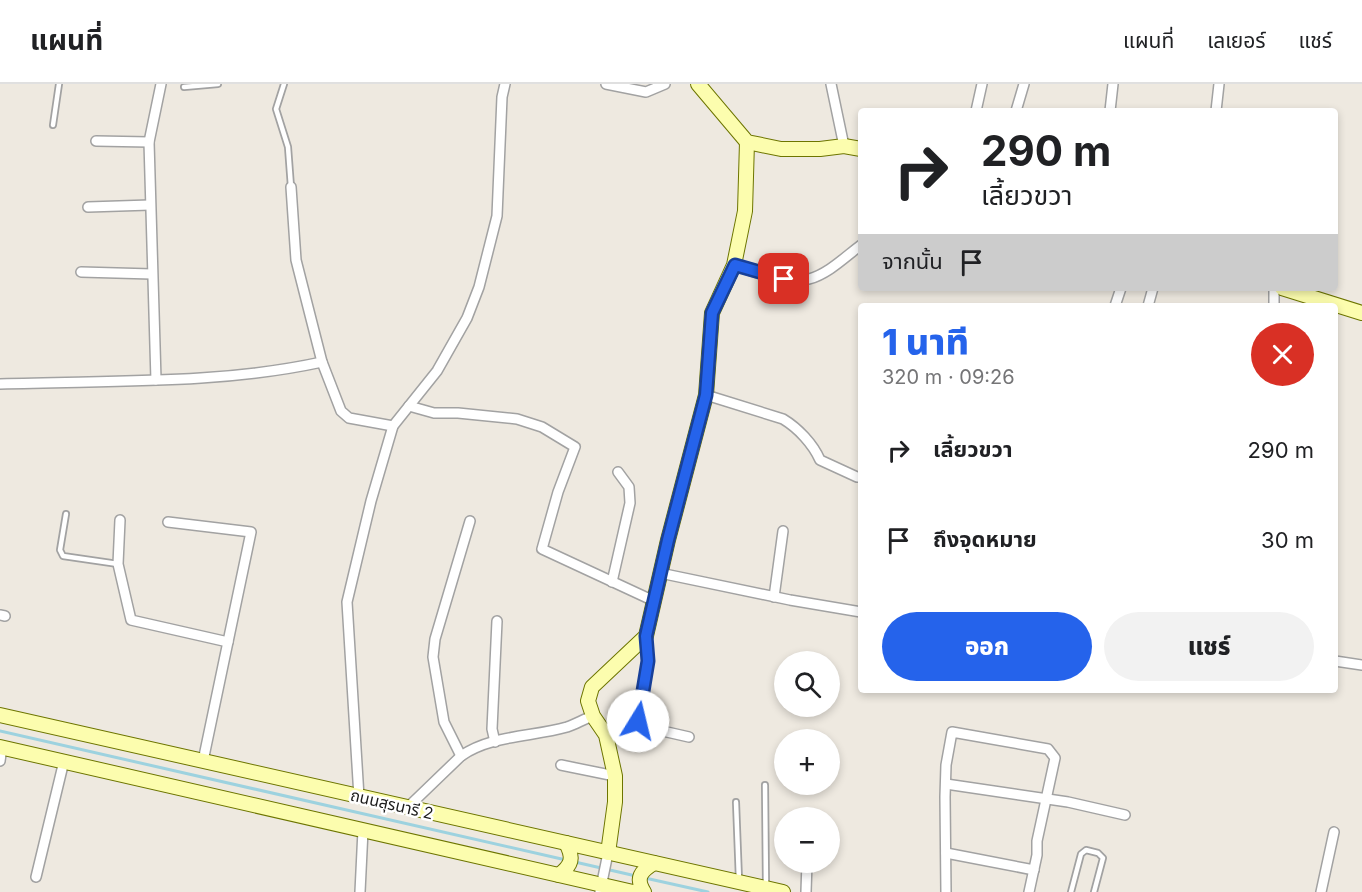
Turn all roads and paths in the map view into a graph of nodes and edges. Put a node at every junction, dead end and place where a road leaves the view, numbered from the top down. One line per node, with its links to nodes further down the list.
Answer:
1 (59, 84): 19 (lane)
2 (161, 84): 21 (street)
3 (218, 84): 14 (lane)
4 (284, 84): 25 (lane)
5 (505, 84): 40 (street)
6 (606, 84): 7 (street)
7 (665, 84)
8 (698, 84): 22 (main road)
9 (831, 84): 23 (street)
10 (982, 84): 15 (street)
11 (1024, 84): 16 (street)
12 (1113, 84): 17 (street)
13 (1219, 84): 18 (street)
14 (184, 87)
15 (977, 108)
16 (1017, 108)
17 (1110, 108)
18 (1216, 108)
19 (53, 125)
20 (96, 141): 21 (street)
21 (149, 142): 26 (street)
22 (747, 142): 23 (main road); 29 (main road)
23 (844, 146): 24 (main road)
24 (858, 148)
25 (291, 187): 36 (street)
26 (150, 205): 27 (street); 31 (street)
27 (88, 207)
28 (858, 247): 29 (street)
29 (735, 265): 39 (main road)
30 (81, 272): 31 (street)
31 (152, 274): 37 (street)
32 (1291, 291): 33 (main road)
33 (1328, 303)
34 (1338, 306): 35 (main road)
35 (1362, 314)
36 (322, 362): 37 (street); 41 (street)
37 (156, 380): 38 (street)
38 (0, 384)
39 (706, 395): 43 (street); 50 (main road)
40 (409, 406): 41 (street); 51 (street)
41 (393, 426): 72 (street)
42 (618, 472): 51 (street)
43 (858, 479)
44 (66, 514): 49 (lane)
45 (120, 520): 49 (street)
46 (470, 521): 65 (street)
47 (168, 522): 57 (street)
48 (783, 531): 52 (street)
49 (118, 564): 57 (street)
50 (660, 573): 52 (street); 53 (main road)
51 (612, 582): 53 (street)
52 (774, 597): 54 (street)
53 (654, 601): 56 (main road)
54 (858, 611)
55 (497, 621): 63 (street)
56 (646, 636): 61 (main road); 62 (street)
57 (228, 642): 67 (street)
58 (1338, 661): 59 (street)
59 (1362, 665)
60 (0, 715): 67 (main road, ถนนสุรนารี 2)
61 (593, 716): 63 (street); 69 (main road)
62 (689, 737)
63 (495, 742): 65 (street)
64 (1, 752): 66 (main road, ถนนสุรนารี 2)
65 (461, 756): 75 (street)
66 (64, 761): 77 (main road, ถนนสุรนารี 2); 86 (street)
67 (203, 761): 72 (main road, ถนนสุรนารี 2)
68 (561, 765): 69 (street)
69 (615, 776): 81 (main road)
70 (765, 784): 89 (lane)
71 (946, 784): 73 (street); 73 (street); 80 (street)
72 (359, 797): 75 (main road, ถนนสุรนารี 2)
73 (1046, 800): 76 (street); 83 (street)
74 (736, 802): 87 (lane)
75 (407, 808): 79 (main road, ถนนสุรนารี 2)
76 (1125, 815)
77 (363, 830): 84 (main road, ถนนสุรนารี 2); 91 (street)
78 (1334, 832): 98 (street)
79 (568, 848): 81 (main road, ถนนสุรนารี 2); 84 (main road)
80 (946, 853): 83 (street); 94 (street)
81 (608, 856): 82 (main road, ถนนสุรนารี 2); 88 (street)
82 (649, 866): 87 (main road, ถนนสุรนารี 2); 90 (main road)
83 (1034, 870): 95 (street)
84 (562, 872): 88 (main road, ถนนสุรนารี 2)
85 (807, 873): 93 (street)
86 (36, 877)
87 (739, 882): 89 (main road, ถนนสุรนารี 2)
88 (602, 884): 90 (main road, ถนนสุรนารี 2)
89 (766, 888): 92 (main road, ถนนสุรนารี 2)
90 (639, 890)
91 (360, 892)
92 (783, 892)
93 (806, 892)
94 (946, 892)
95 (1029, 892)
96 (1071, 892): 97 (lane)
97 (1094, 892)
98 (1321, 892)

